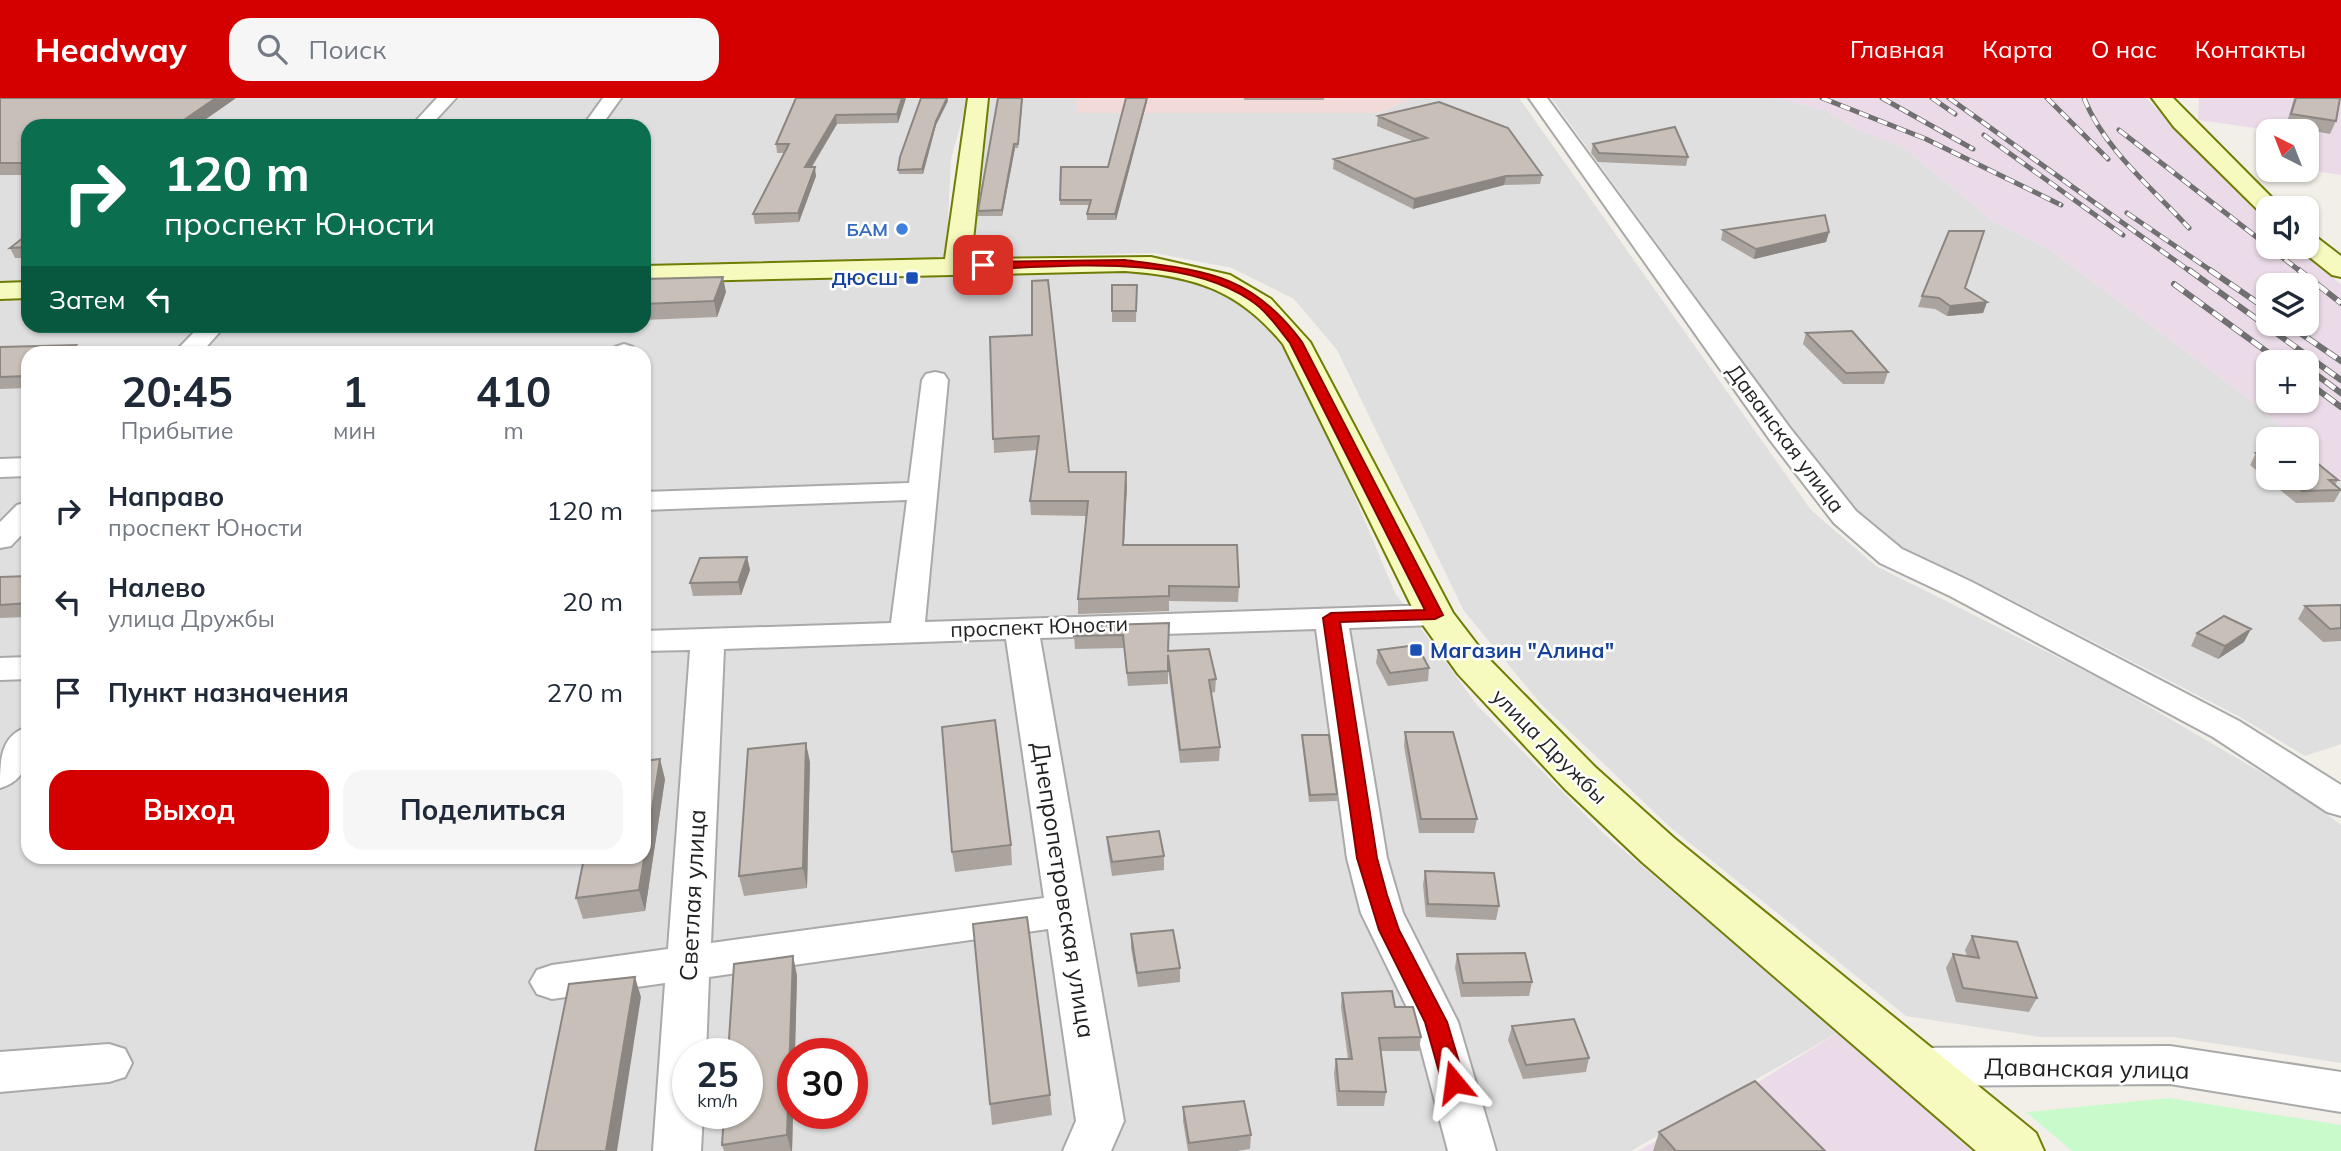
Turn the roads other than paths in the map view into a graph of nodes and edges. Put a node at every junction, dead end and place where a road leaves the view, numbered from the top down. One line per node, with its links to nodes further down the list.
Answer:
1 (447, 98): 6 (street)
2 (612, 98): 7 (street)
3 (978, 98): 10 (street)
4 (1538, 98): 34 (street, Даванская улица)
5 (2162, 98): 8 (street)
6 (427, 119)
7 (597, 119)
8 (2258, 196)
9 (2319, 251): 11 (street)
10 (957, 266): 12 (street, улица Дружбы); 24 (street, улица Дружбы)
11 (2341, 268)
12 (651, 274)
13 (21, 290): 14 (street)
14 (0, 291)
15 (206, 333): 16 (street)
16 (193, 346)
17 (935, 380): 20 (street)
18 (21, 467): 19 (street)
19 (0, 468)
20 (922, 491): 21 (street); 27 (street)
21 (651, 501)
22 (21, 518): 23 (street)
23 (0, 539)
24 (1435, 615): 25 (street, проспект Юности); 39 (street, улица Дружбы)
25 (1331, 618): 26 (street, проспект Юности); 44 (street)
26 (1021, 627): 27 (street, проспект Юности); 35 (street, Днепропетровская улица)
27 (907, 630): 28 (street, проспект Юности)
28 (708, 638): 29 (street, проспект Юности); 36 (street, Светлая улица)
29 (651, 641)
30 (21, 668): 31 (street)
31 (0, 669)
32 (21, 748): 33 (street)
33 (0, 775)
34 (2341, 803)
35 (1067, 911): 36 (street); 43 (street, Днепропетровская улица)
36 (688, 964): 37 (street); 42 (street, Светлая улица)
37 (552, 982)
38 (109, 1063): 40 (street)
39 (1915, 1067): 41 (street, Даванская улица); 45 (street, улица Дружбы)
40 (0, 1072)
41 (2341, 1092)
42 (677, 1151)
43 (1087, 1151)
44 (1472, 1151)
45 (2016, 1151)

